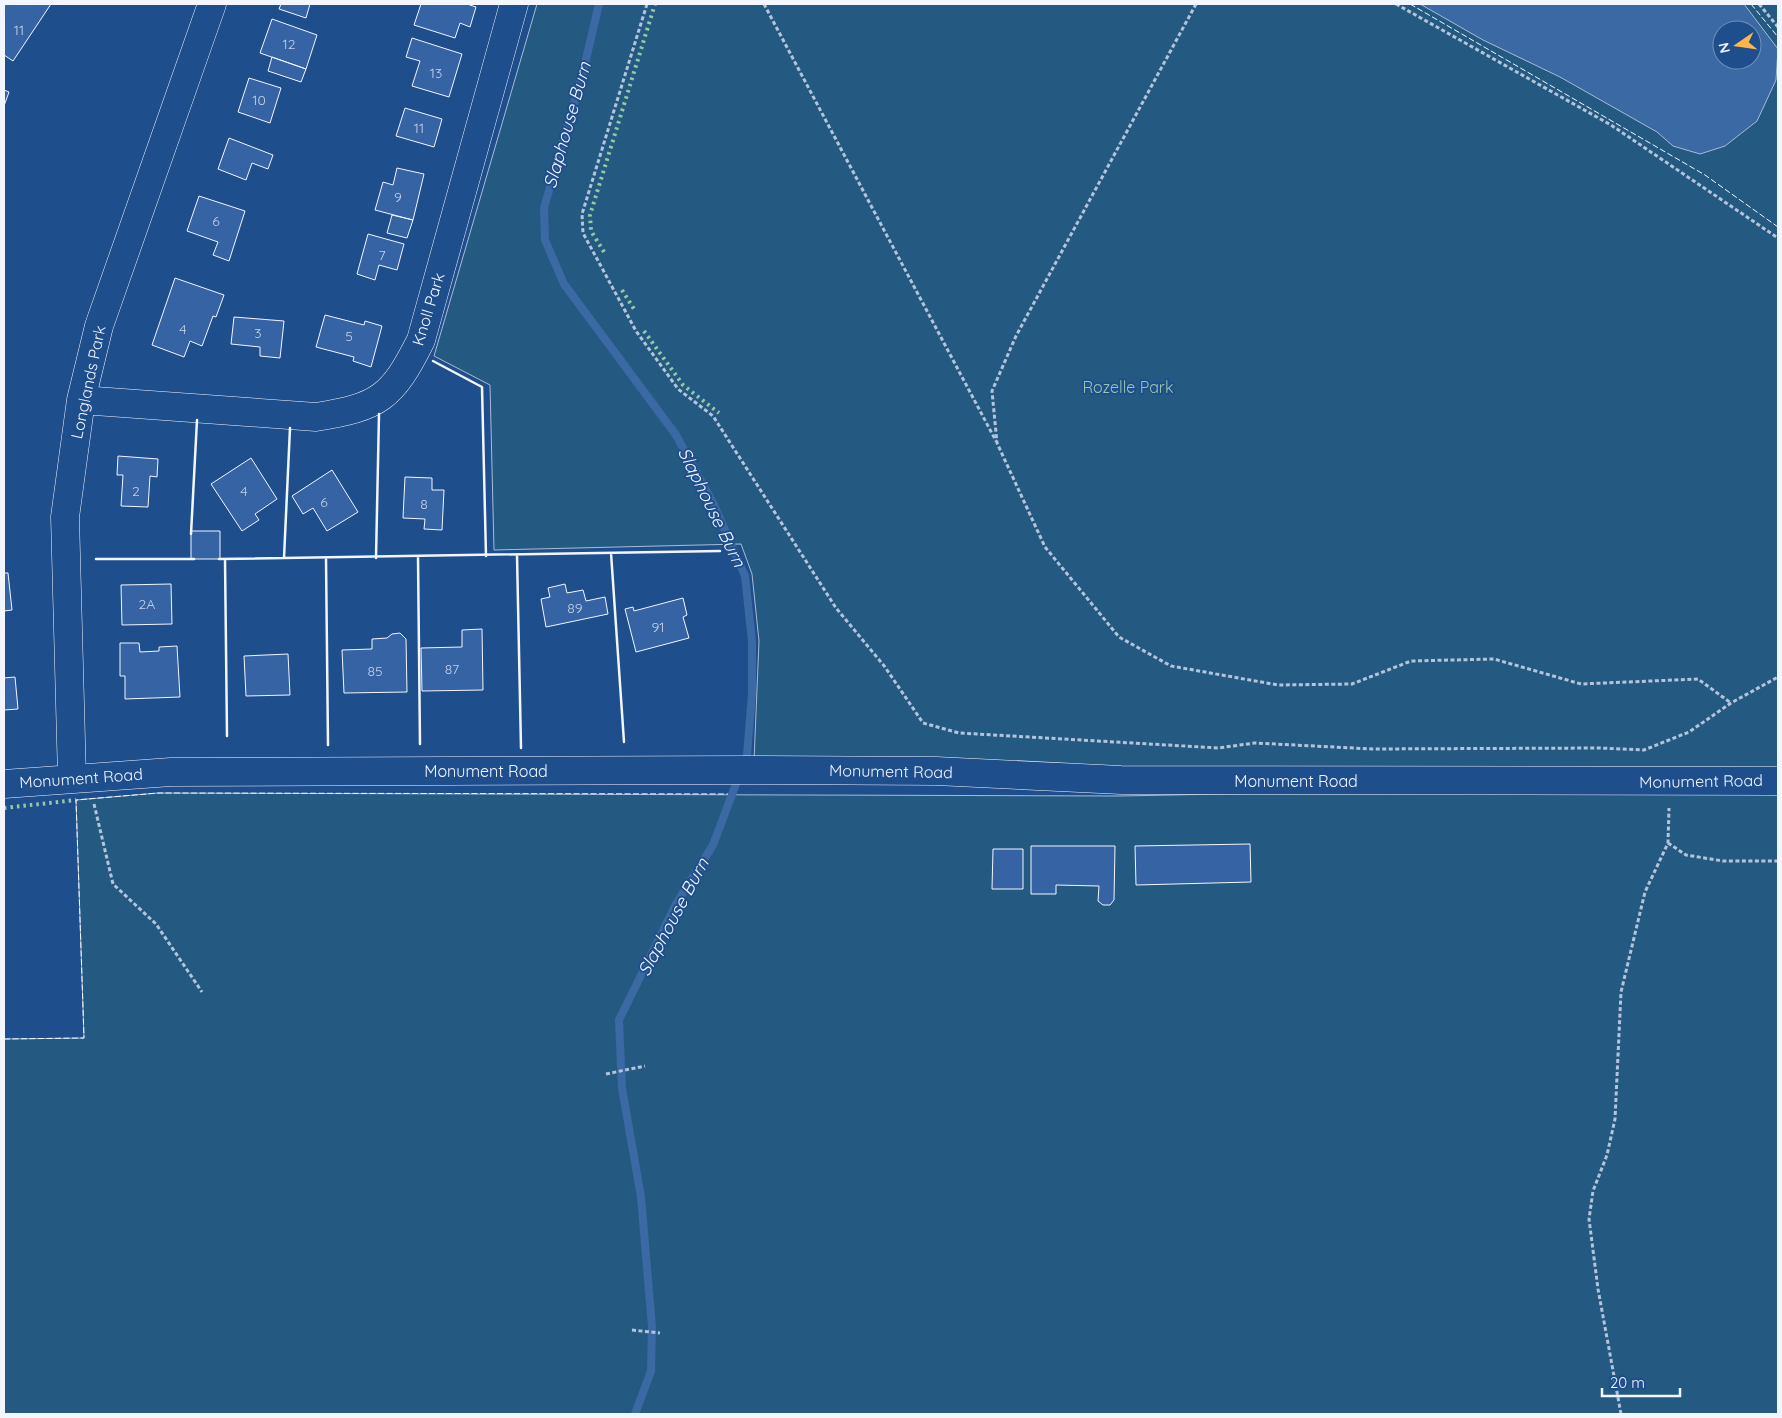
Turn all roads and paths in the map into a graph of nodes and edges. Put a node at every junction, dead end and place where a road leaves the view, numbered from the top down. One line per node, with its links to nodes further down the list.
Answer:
1 (212, 4): 10 (main road, Longlands Park)
2 (514, 4): 10 (main road, Knoll Park)
3 (647, 4): 13 (path)
4 (764, 4): 11 (path)
5 (1196, 4): 11 (path)
6 (1396, 4): 9 (path)
7 (1760, 4): 8 (path)
8 (1778, 27)
9 (1778, 238)
10 (81, 400): 14 (main road, Longlands Park)
11 (997, 443): 13 (path)
12 (1778, 677): 13 (path)
13 (1731, 703)
14 (79, 777): 16 (main road, Monument Road); 17 (main road, Monument Road); 20 (path)
15 (1778, 781): 16 (main road, Monument Road)
16 (1669, 782): 18 (path)
17 (4, 784)
18 (1668, 843): 19 (path); 25 (path)
19 (1778, 861)
20 (202, 992)
21 (645, 1066): 22 (path)
22 (606, 1074)
23 (632, 1330): 24 (path)
24 (660, 1333)
25 (1621, 1414)

